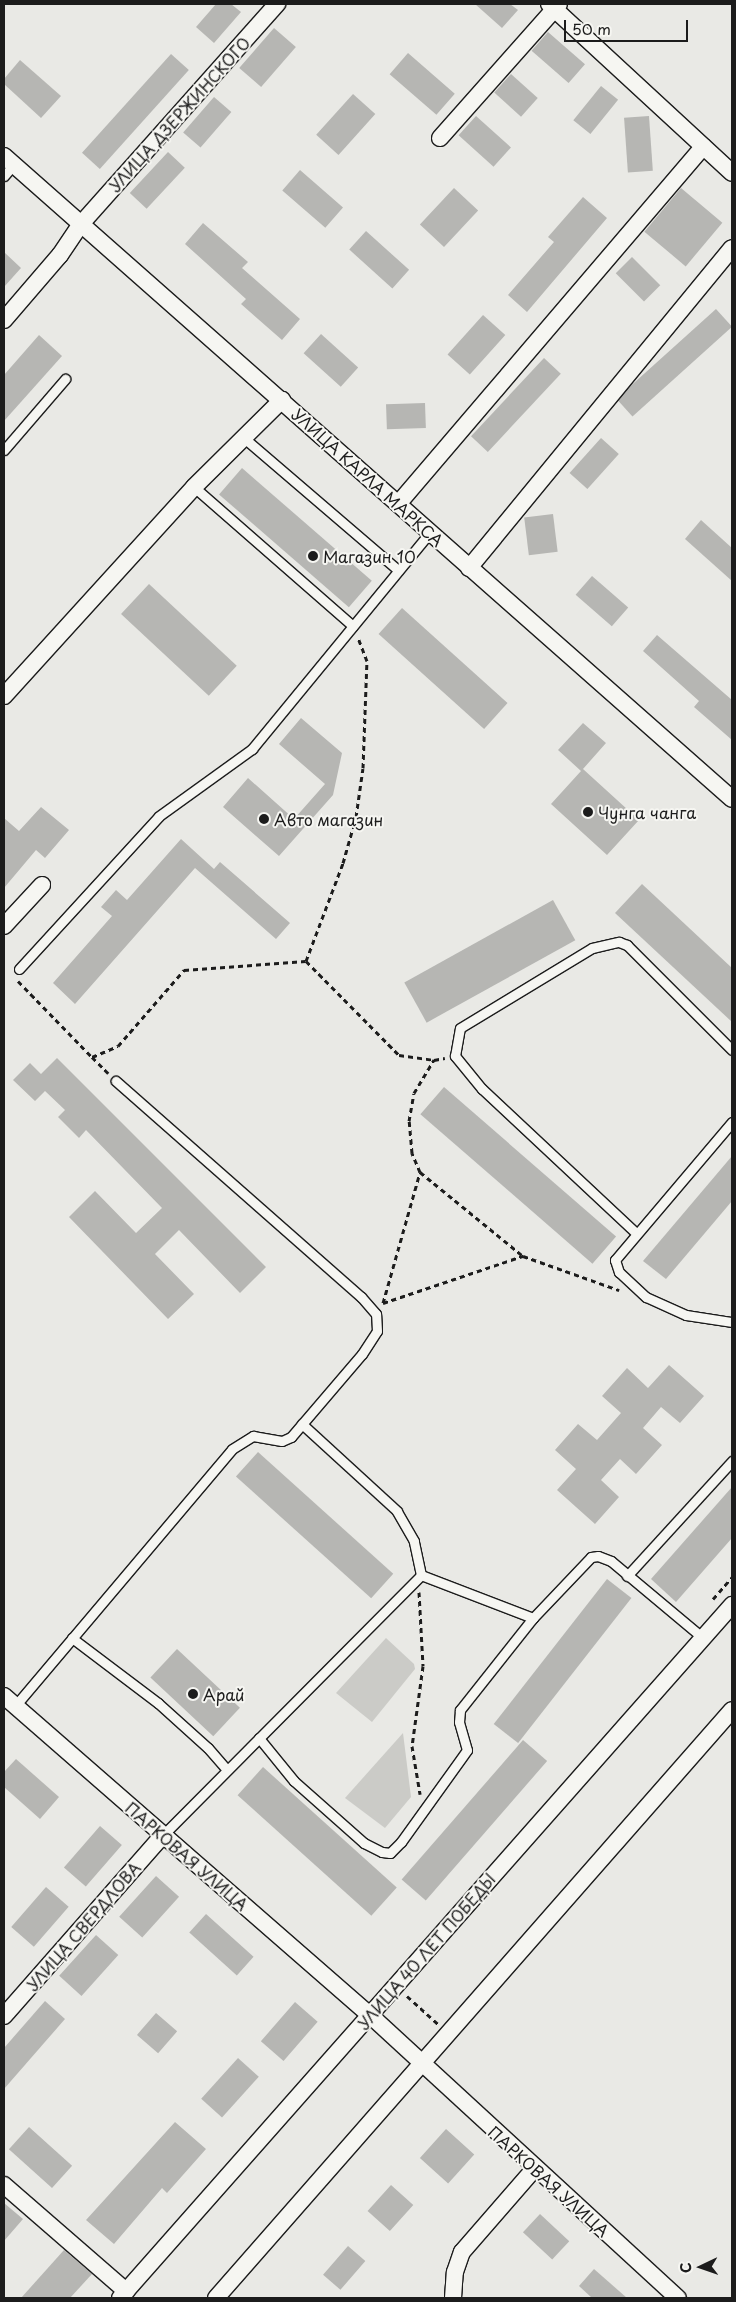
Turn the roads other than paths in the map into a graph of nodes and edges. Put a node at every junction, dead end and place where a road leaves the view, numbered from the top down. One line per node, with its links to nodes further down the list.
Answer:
1 (277, 4): 7 (street, УЛИЦА ДЗЕРЖИНСКОГО)
2 (554, 5): 3 (street); 4 (street)
3 (440, 138)
4 (703, 147): 6 (street); 15 (street)
5 (7, 166): 7 (street, УЛИЦА КАРЛА МАРКСА)
6 (732, 173)
7 (81, 224): 9 (street, УЛИЦА ДЗЕРЖИНСКОГО); 11 (street, УЛИЦА КАРЛА МАРКСА)
8 (732, 248): 17 (street)
9 (4, 320)
10 (65, 379): 13 (lane)
11 (282, 400): 12 (street); 15 (street, УЛИЦА КАРЛА МАРКСА)
12 (244, 438): 14 (street); 18 (lane)
13 (4, 450)
14 (194, 487): 19 (lane); 20 (street)
15 (398, 504): 16 (street, УЛИЦА КАРЛА МАРКСА)
16 (430, 532): 17 (street, УЛИЦА КАРЛА МАРКСА); 18 (lane)
17 (469, 568): 21 (street, УЛИЦА КАРЛА МАРКСА)
18 (398, 570): 19 (lane)
19 (353, 626): 24 (lane)
20 (4, 696)
21 (732, 799)
22 (42, 885): 23 (street)
23 (4, 926)
24 (16, 973)
25 (732, 1050): 28 (lane)
26 (116, 1081): 30 (lane)
27 (732, 1122): 28 (lane)
28 (636, 1233): 29 (lane)
29 (732, 1322)
30 (302, 1424): 33 (lane); 36 (lane)
31 (732, 1461): 32 (lane)
32 (627, 1576): 35 (lane); 37 (lane)
33 (419, 1577): 35 (lane); 40 (lane)
34 (732, 1605): 37 (street, УЛИЦА 40 ЛЕТ ПОБЕДЫ)
35 (533, 1618): 40 (lane)
36 (72, 1638): 38 (lane); 41 (lane)
37 (703, 1638): 43 (street, УЛИЦА 40 ЛЕТ ПОБЕДЫ)
38 (9, 1701): 42 (street, ПАРКОВАЯ УЛИЦА)
39 (732, 1710): 45 (street)
40 (259, 1738): 41 (lane)
41 (227, 1770): 42 (lane)
42 (163, 1835): 43 (street, ПАРКОВАЯ УЛИЦА); 44 (street, УЛИЦА СВЕРДЛОВА)
43 (370, 2015): 45 (street, ПАРКОВАЯ УЛИЦА); 48 (street, УЛИЦА 40 ЛЕТ ПОБЕДЫ)
44 (4, 2016)
45 (421, 2065): 46 (street, ПАРКОВАЯ УЛИЦА); 49 (street)
46 (535, 2168): 50 (street); 51 (street, ПАРКОВАЯ УЛИЦА)
47 (4, 2185): 48 (street)
48 (123, 2295)
49 (216, 2298)
50 (453, 2298)
51 (678, 2298)

